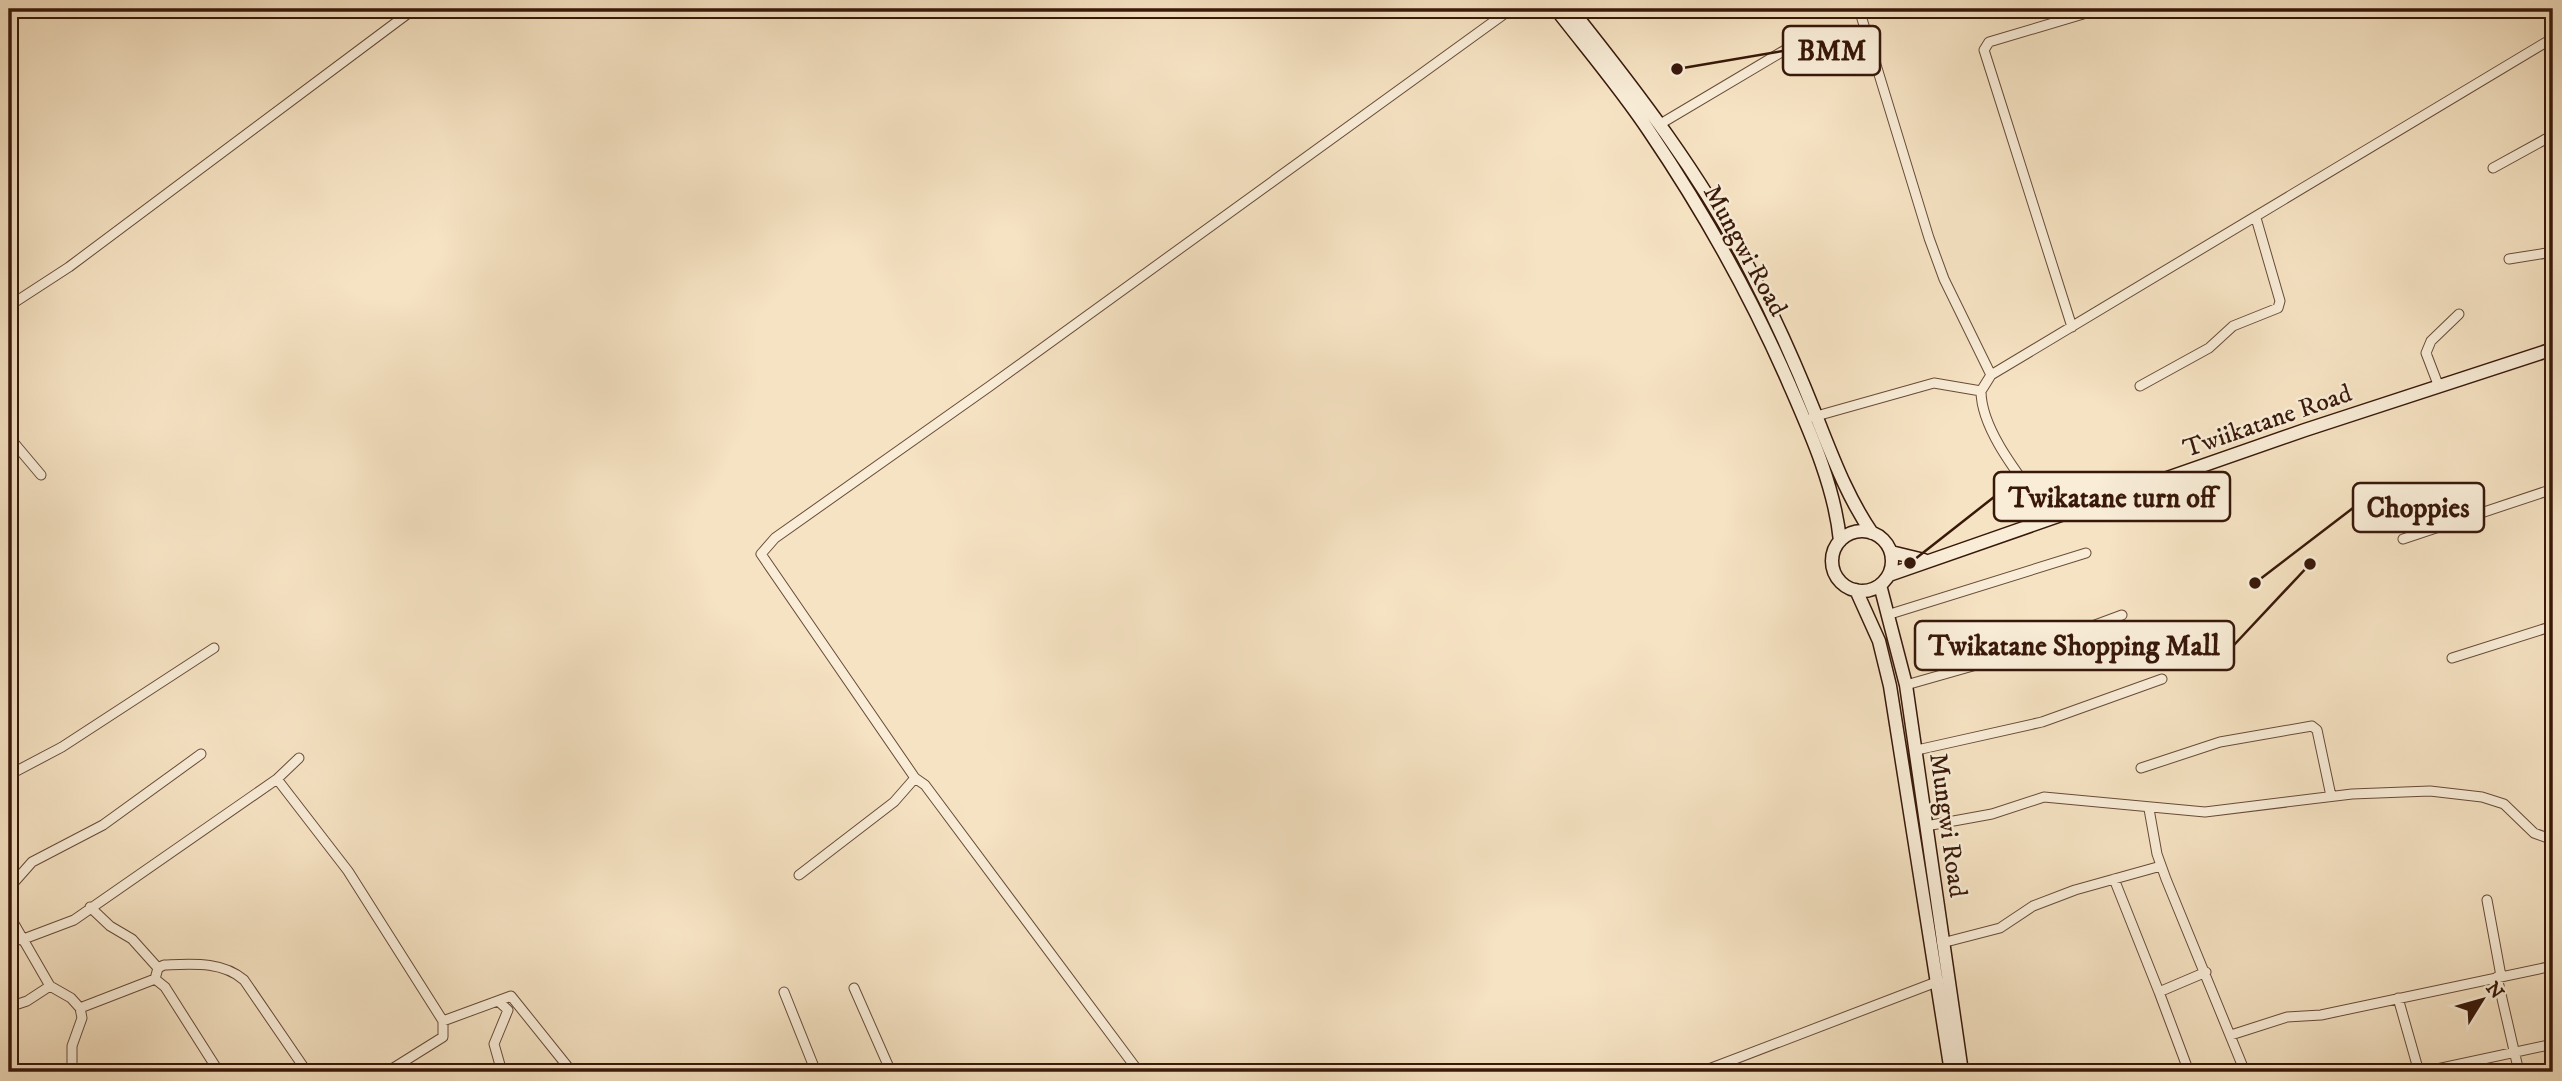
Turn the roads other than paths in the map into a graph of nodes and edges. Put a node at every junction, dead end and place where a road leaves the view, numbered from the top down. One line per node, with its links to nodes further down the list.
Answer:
1 (414, 9): 15 (street)
2 (1511, 9): 48 (street)
3 (1556, 9): 23 (main road, Mungwi Road)
4 (1571, 9): 9 (main road, Mungwi Road)
5 (1859, 9): 19 (street)
6 (2101, 9): 17 (street)
7 (2553, 38): 12 (street)
8 (1784, 50): 9 (street)
9 (1661, 122): 23 (main road, Mungwi Road)
10 (2553, 135): 11 (street)
11 (2493, 168)
12 (2256, 218): 17 (street); 20 (street)
13 (2553, 252): 14 (street)
14 (2509, 259)
15 (9, 306)
16 (2459, 314): 21 (street)
17 (2072, 327): 19 (street)
18 (2553, 349): 21 (main road, Twiikatane Road)
19 (1990, 375): 22 (street)
20 (2140, 386)
21 (2439, 387): 27 (main road, Twiikatane Road)
22 (1981, 391): 23 (street); 27 (street)
23 (1811, 418): 28 (main road, Mungwi Road); 30 (main road, Mungwi Road)
24 (9, 437): 25 (street)
25 (41, 475)
26 (2553, 489): 29 (street)
27 (2051, 519): 33 (main road, Twiikatane Road)
28 (1872, 533): 30 (main road); 31 (main road)
29 (2403, 538)
30 (1840, 541): 35 (main road)
31 (1891, 552): 33 (main road); 34 (main road)
32 (2086, 553): 36 (street)
33 (1925, 560): 34 (main road, Twiikatane Road)
34 (1884, 580): 35 (main road); 36 (main road, Mungwi Road)
35 (1856, 590): 68 (main road, Mungwi Road)
36 (1887, 615): 42 (main road, Mungwi Road)
37 (2122, 615): 42 (street)
38 (2553, 626): 40 (street)
39 (214, 648): 47 (street)
40 (2452, 659)
41 (2162, 678): 43 (street)
42 (1906, 685): 43 (main road, Mungwi Road)
43 (1917, 750): 52 (main road, Mungwi Road)
44 (201, 754): 57 (street)
45 (299, 758): 49 (street)
46 (2141, 768): 50 (street)
47 (9, 775)
48 (915, 778): 55 (street); 89 (street)
49 (277, 779): 59 (street); 77 (street)
50 (2331, 796): 51 (street); 53 (street)
51 (2149, 809): 52 (street); 54 (street)
52 (1926, 826): 62 (main road, Mungwi Road)
53 (2553, 840)
54 (2161, 866): 56 (street); 65 (street)
55 (799, 875)
56 (2114, 879): 62 (street); 72 (street)
57 (9, 888)
58 (2487, 900): 66 (street)
59 (90, 907): 61 (street); 64 (street)
60 (9, 915): 61 (street)
61 (22, 940): 69 (street)
62 (1942, 943): 68 (main road, Mungwi Road)
63 (2553, 966): 66 (street)
64 (158, 968): 67 (street); 83 (street)
65 (2206, 972): 72 (street); 78 (street)
66 (2499, 977): 73 (street); 80 (street)
67 (155, 979): 76 (street); 82 (street)
68 (1943, 979): 90 (street); 91 (main road, Mungwi Road); 92 (main road, Mungwi Road)
69 (50, 986): 75 (street); 76 (street)
70 (854, 988): 88 (street)
71 (784, 992): 87 (street)
72 (2159, 992): 93 (street)
73 (2398, 998): 78 (street); 95 (street)
74 (498, 1001): 77 (street); 85 (street); 86 (street)
75 (9, 1007)
76 (80, 1008): 81 (street)
77 (443, 1021): 84 (street)
78 (2231, 1035): 94 (street)
79 (2553, 1044): 80 (street)
80 (2514, 1052): 95 (street); 96 (street)
81 (72, 1072)
82 (219, 1072)
83 (307, 1072)
84 (387, 1072)
85 (502, 1072)
86 (572, 1072)
87 (817, 1072)
88 (891, 1072)
89 (1139, 1072)
90 (1701, 1072)
91 (1951, 1072)
92 (1962, 1072)
93 (2189, 1072)
94 (2245, 1072)
95 (2421, 1072)
96 (2519, 1072)

